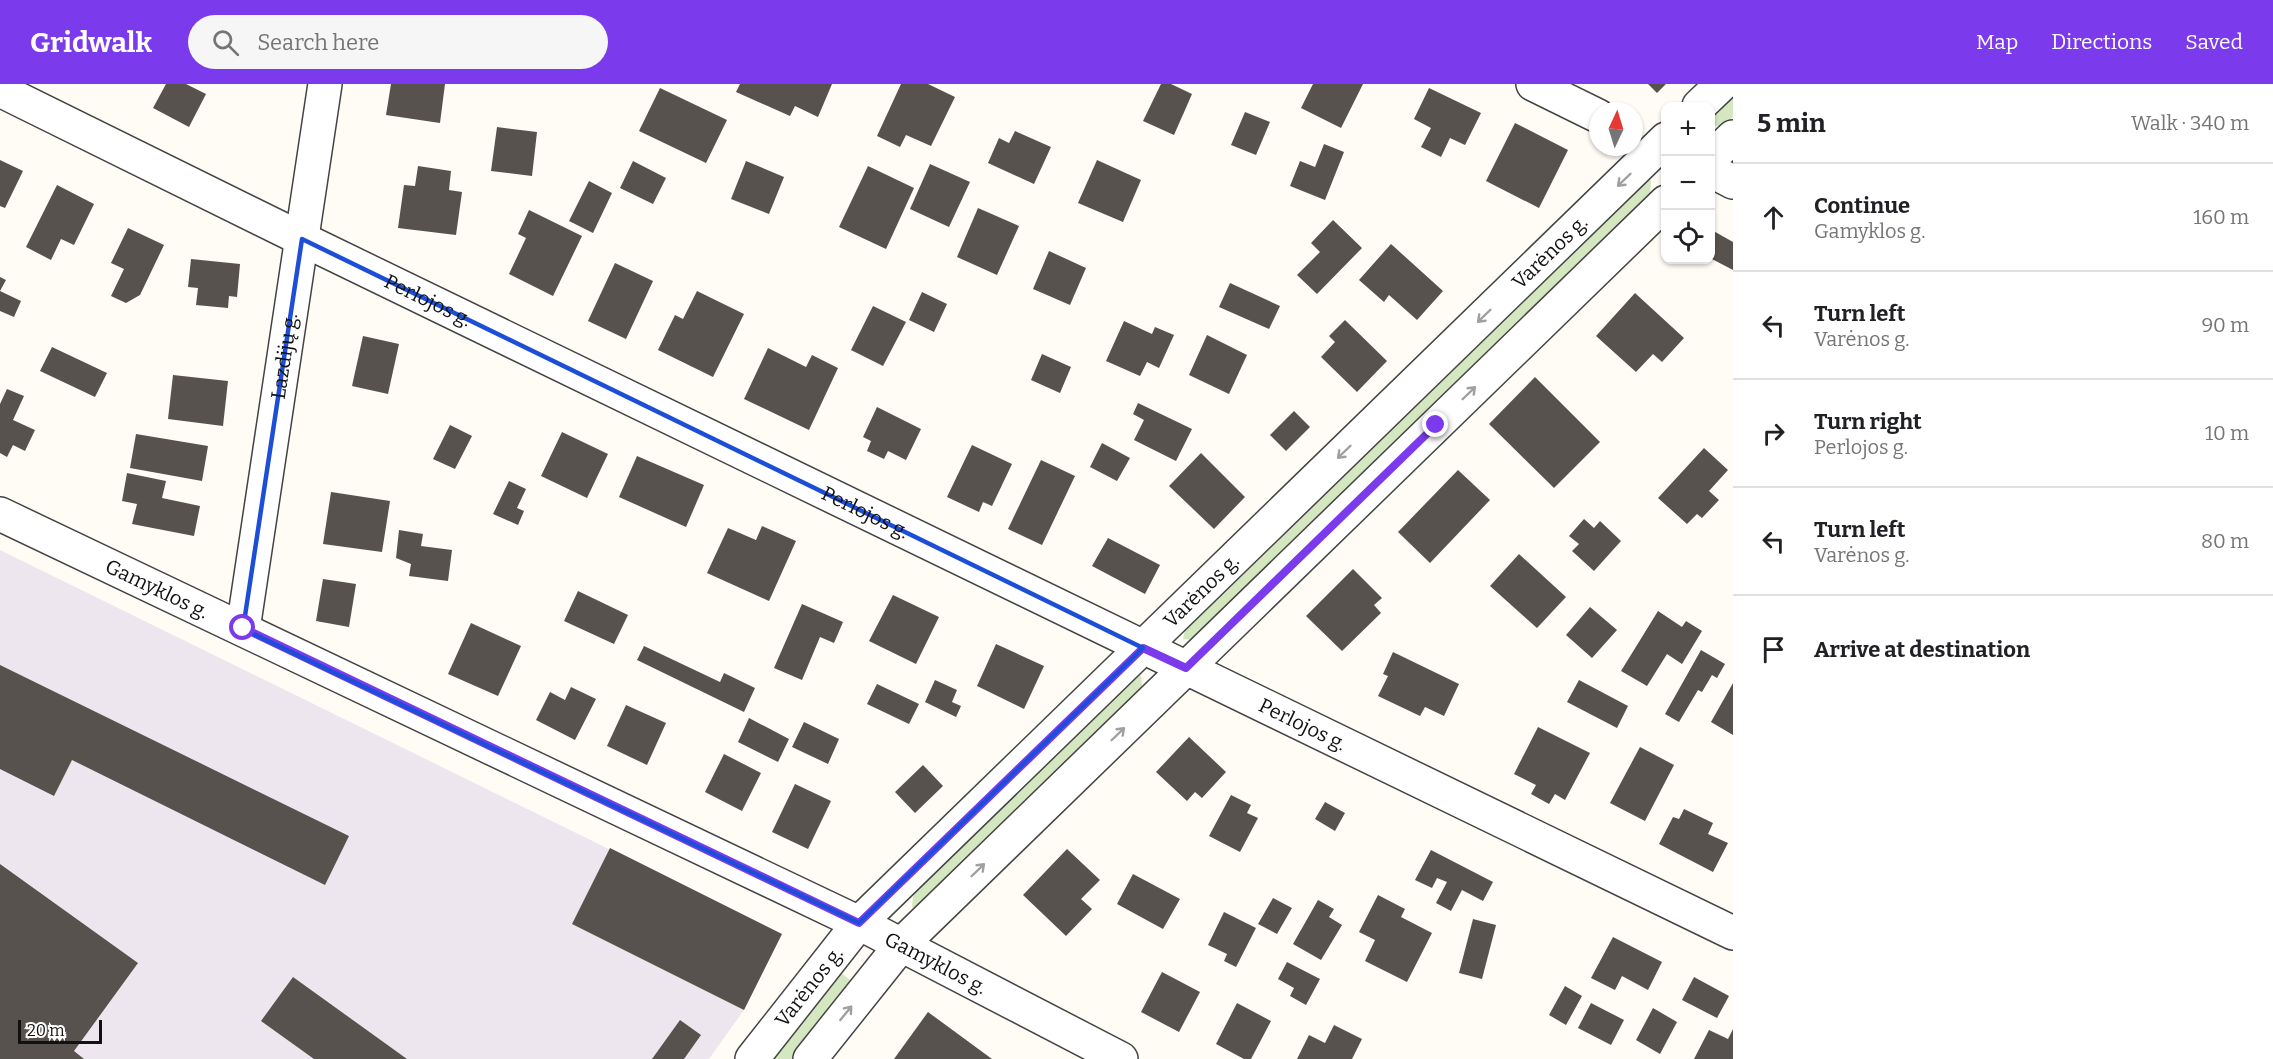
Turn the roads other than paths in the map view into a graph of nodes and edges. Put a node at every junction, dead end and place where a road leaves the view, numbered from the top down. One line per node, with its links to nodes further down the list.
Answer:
1 (325, 84): 13 (street, Lazdijų g.)
2 (1533, 84): 6 (street)
3 (1722, 84): 5 (street)
4 (0, 90): 13 (street, Perlojos g.)
5 (1703, 102)
6 (1589, 112)
7 (1733, 137): 9 (street)
8 (1656, 142): 16 (street, Varėnos g., one-way to 16)
9 (1713, 156)
10 (1715, 173): 11 (street)
11 (1733, 182)
12 (1661, 206): 17 (street, one-way to 12)
13 (302, 240): 15 (street, Lazdijų g.); 16 (street, Perlojos g.)
14 (0, 514): 15 (street, Gamyklos g.)
15 (243, 628): 18 (street, Gamyklos g.)
16 (1143, 648): 17 (street, Perlojos g.); 18 (street, Varėnos g.)
17 (1186, 668): 19 (street, Perlojos g.); 20 (street, one-way to 17)
18 (859, 923): 20 (street, Gamyklos g.); 21 (street, Varėnos g.)
19 (1733, 933)
20 (901, 945): 22 (street, one-way to 20); 23 (street, Gamyklos g.)
21 (752, 1059)
22 (810, 1059)
23 (1121, 1059)

